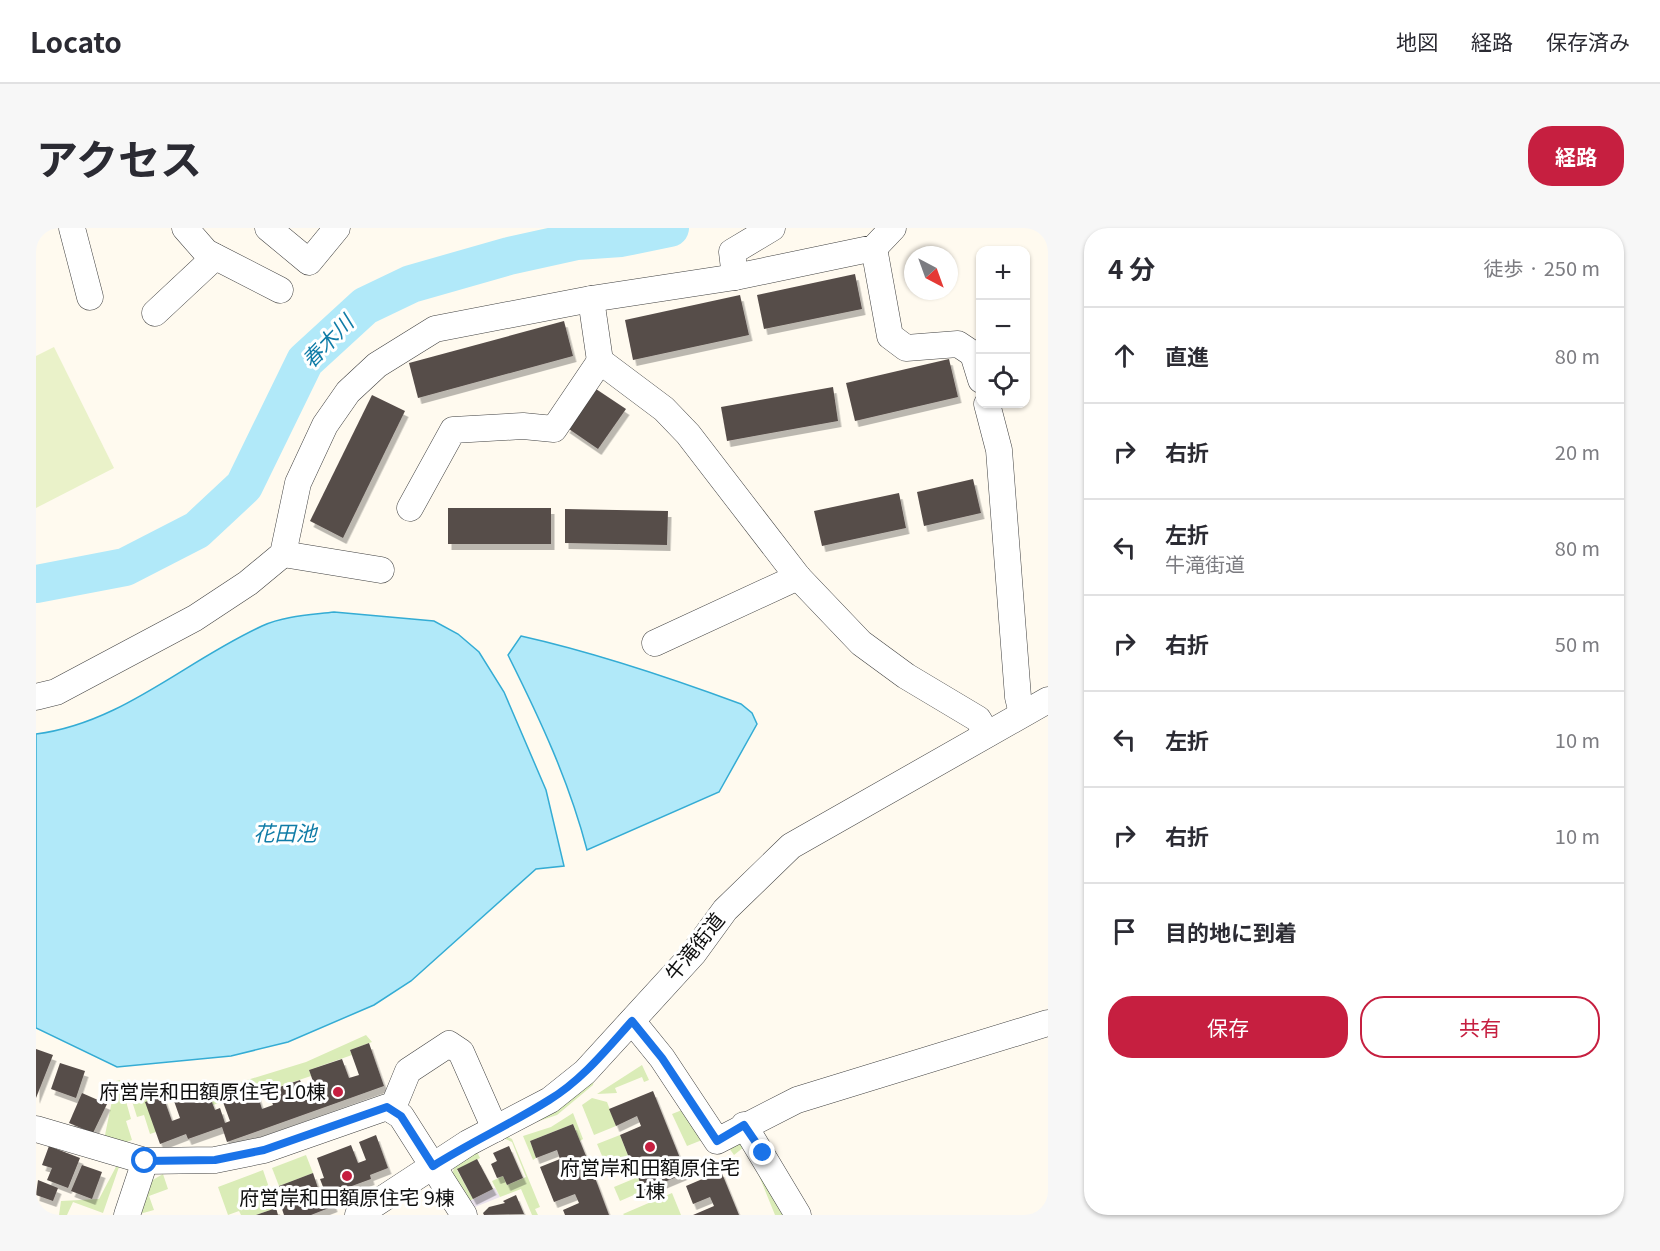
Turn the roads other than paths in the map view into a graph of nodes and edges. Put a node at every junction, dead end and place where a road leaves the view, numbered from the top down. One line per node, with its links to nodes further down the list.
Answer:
1 (72, 228): 11 (street)
2 (185, 228): 8 (street)
3 (268, 228): 4 (street)
4 (337, 228)
5 (772, 228): 9 (street)
6 (893, 228): 7 (street)
7 (874, 248): 9 (street); 15 (street)
8 (215, 256): 10 (street); 13 (street)
9 (735, 277): 12 (street)
10 (280, 291)
11 (90, 297)
12 (591, 299): 14 (street); 18 (street)
13 (155, 313)
14 (600, 361): 17 (street); 20 (street)
15 (976, 361)
16 (988, 408): 24 (street)
17 (410, 508)
18 (284, 554): 19 (street); 22 (street)
19 (381, 570)
20 (798, 577): 21 (street); 25 (street)
21 (655, 643)
22 (36, 697)
23 (1048, 700): 24 (street, 牛滝街道)
24 (1022, 714): 25 (street, 牛滝街道)
25 (987, 734): 26 (street, 牛滝街道)
26 (632, 1021): 29 (street); 31 (street, 牛滝街道)
27 (1048, 1023): 29 (street)
28 (392, 1110): 31 (street); 32 (street); 33 (street)
29 (744, 1125): 37 (street)
30 (36, 1128): 32 (street)
31 (495, 1129): 33 (street, 牛滝街道)
32 (145, 1161): 34 (street)
33 (433, 1166): 35 (street, 牛滝街道); 36 (street)
34 (127, 1215)
35 (358, 1215)
36 (464, 1215)
37 (798, 1215)

